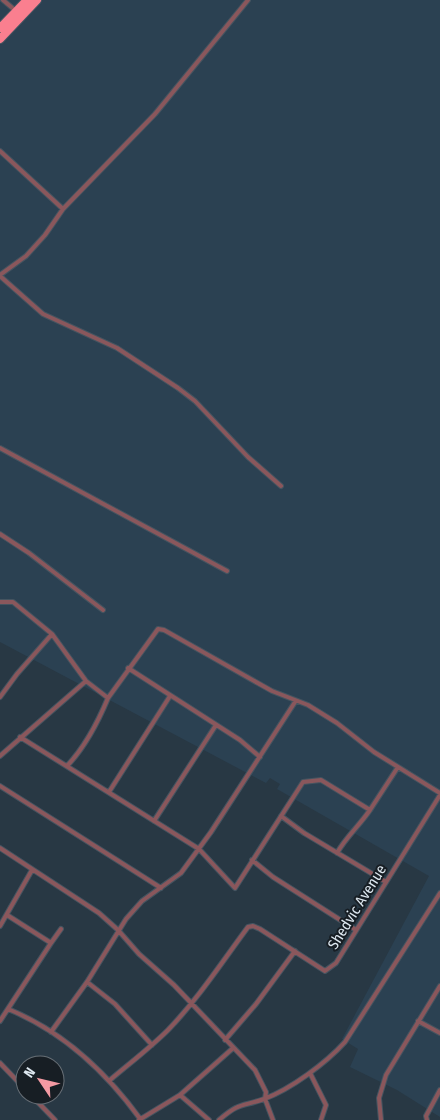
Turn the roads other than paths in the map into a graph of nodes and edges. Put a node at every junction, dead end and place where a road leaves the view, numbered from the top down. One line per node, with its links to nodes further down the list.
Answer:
1 (3, 0): 5 (street)
2 (27, 0): 5 (highway)
3 (37, 0): 7 (highway)
4 (248, 0): 9 (street)
5 (16, 11): 6 (highway)
6 (0, 28)
7 (0, 39)
8 (0, 151): 9 (street)
9 (63, 209): 10 (street)
10 (0, 276): 12 (street)
11 (0, 448): 14 (street)
12 (281, 486)
13 (0, 534): 16 (street)
14 (227, 571)
15 (0, 602): 17 (street)
16 (103, 610)
17 (52, 634): 19 (street); 21 (street)
18 (128, 668): 20 (street); 22 (street); 23 (street)
19 (86, 681): 22 (street); 25 (street)
20 (170, 696): 24 (street); 31 (street)
21 (0, 697)
22 (108, 698): 28 (street)
23 (295, 702): 27 (street); 29 (street)
24 (216, 725): 27 (street); 35 (street)
25 (20, 737): 26 (street); 28 (street)
26 (0, 756)
27 (260, 757): 37 (street)
28 (67, 766): 31 (street)
29 (398, 767): 32 (street); 33 (street)
30 (0, 786): 42 (street)
31 (109, 792): 35 (street)
32 (440, 794): 41 (street, Shedvic Avenue)
33 (370, 810): 34 (street); 38 (street)
34 (282, 816): 38 (street); 39 (street)
35 (154, 821): 37 (street)
36 (0, 848): 40 (street)
37 (199, 849): 39 (street); 42 (street)
38 (337, 853): 41 (street)
39 (252, 860): 48 (street)
40 (32, 870): 44 (street); 47 (street)
41 (386, 882): 48 (street, Shedvic Avenue)
42 (161, 888): 47 (street)
43 (440, 893): 63 (street)
44 (7, 915): 45 (street); 49 (street)
45 (0, 926)
46 (61, 929): 49 (street)
47 (118, 930): 51 (street); 53 (street)
48 (356, 930): 50 (street, Shedvic Avenue)
49 (51, 943): 54 (street)
50 (295, 951): 53 (street, Shedvic Avenue); 59 (street)
51 (87, 982): 57 (street); 60 (street)
52 (440, 986): 56 (street)
53 (190, 1004): 59 (street); 60 (street)
54 (8, 1009): 55 (street); 57 (street)
55 (0, 1021)
56 (418, 1021): 58 (street); 76 (street)
57 (51, 1032): 65 (street)
58 (440, 1033)
59 (225, 1040): 61 (street)
60 (152, 1045): 65 (street)
61 (232, 1048): 67 (street); 68 (street)
62 (0, 1063): 64 (street)
63 (310, 1073): 68 (street); 75 (street)
64 (15, 1079)
65 (110, 1080): 71 (street)
66 (440, 1090): 77 (street)
67 (180, 1095): 71 (street); 72 (street)
68 (264, 1099): 73 (street); 74 (street)
69 (41, 1105): 70 (street)
70 (55, 1120)
71 (140, 1120)
72 (209, 1120)
73 (220, 1120)
74 (273, 1120)
75 (321, 1120)
76 (381, 1120)
77 (427, 1120)

